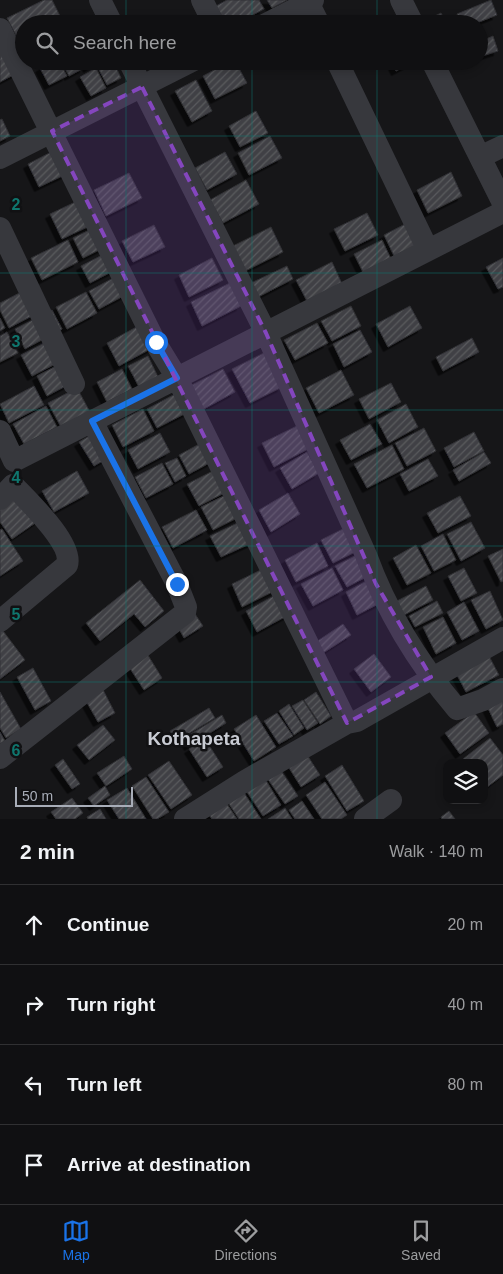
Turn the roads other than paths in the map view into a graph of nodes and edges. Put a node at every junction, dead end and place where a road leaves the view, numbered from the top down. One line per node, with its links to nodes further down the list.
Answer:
1 (100, 0): 5 (street)
2 (202, 0): 6 (street)
3 (401, 0): 9 (street)
4 (310, 1): 7 (street); 8 (street)
5 (108, 15)
6 (210, 15)
7 (283, 15)
8 (315, 15)
9 (408, 15)
10 (0, 29): 11 (street)
11 (15, 58)
12 (21, 70): 18 (street)
13 (134, 70): 17 (street)
14 (175, 70): 17 (street)
15 (341, 70): 25 (street)
16 (436, 70): 20 (street)
17 (142, 87): 18 (street); 26 (street)
18 (52, 131): 21 (street); 27 (street)
19 (503, 146): 20 (street)
20 (480, 157): 22 (street)
21 (0, 158)
22 (503, 203)
23 (503, 212): 25 (street)
24 (0, 228): 28 (street)
25 (428, 250): 26 (street)
26 (266, 333): 27 (street); 34 (street)
27 (177, 378): 29 (street); 36 (street)
28 (74, 384)
29 (92, 421): 30 (street); 37 (street)
30 (0, 431)
31 (0, 499): 32 (street)
32 (0, 621)
33 (503, 638): 34 (street)
34 (431, 677): 35 (street); 36 (street)
35 (503, 689)
36 (347, 723): 39 (street)
37 (0, 758)
38 (391, 800): 40 (street)
39 (185, 819)
40 (365, 819)

